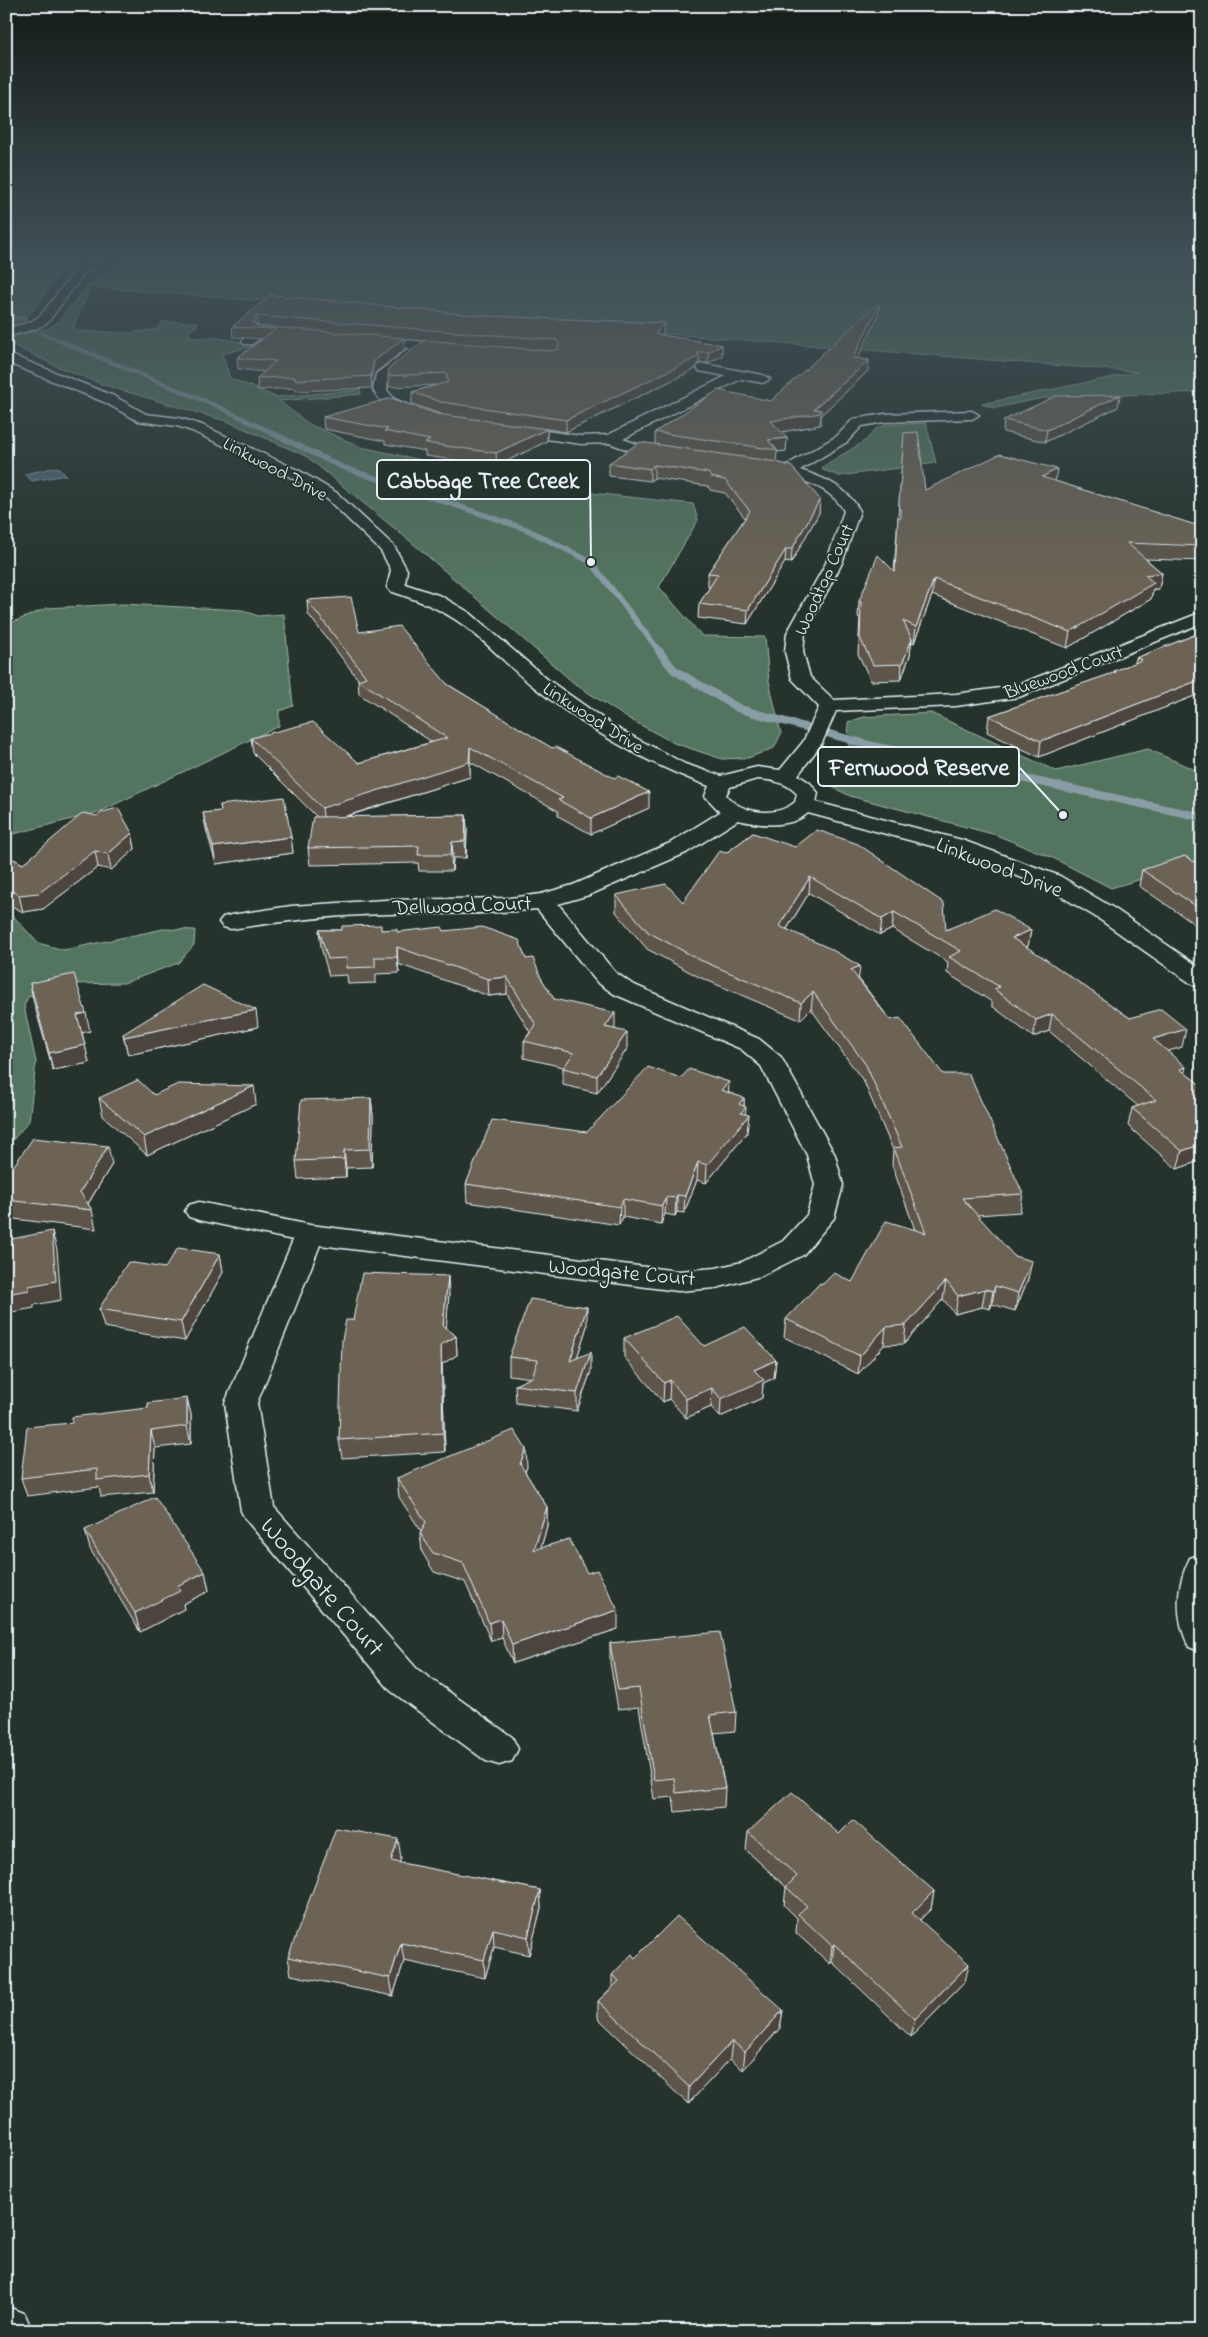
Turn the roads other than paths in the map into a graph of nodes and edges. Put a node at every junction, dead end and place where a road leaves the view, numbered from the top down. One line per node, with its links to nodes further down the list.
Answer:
1 (28, 368): 16 (street, Linkwood Drive)
2 (395, 368): 7 (street)
3 (704, 368): 4 (street)
4 (738, 375): 5 (street); 9 (street)
5 (763, 380)
6 (986, 409): 12 (street)
7 (438, 420)
8 (495, 428): 9 (street)
9 (611, 439): 10 (street)
10 (682, 455)
11 (750, 464): 12 (street, Woodtop Court)
12 (788, 471): 14 (street, Woodtop Court)
13 (1202, 617): 14 (street, Bluewood Court)
14 (829, 706): 15 (street)
15 (785, 777): 16 (street); 17 (street)
16 (721, 783): 18 (street)
17 (805, 806): 18 (street); 21 (street, Linkwood Drive)
18 (734, 813): 19 (street, Dellwood Court)
19 (543, 901): 20 (street, Dellwood Court); 23 (street, Woodgate Court)
20 (231, 922)
21 (1202, 980)
22 (200, 1210): 23 (street, Woodgate Court)
23 (310, 1234): 26 (street, Woodgate Court)
24 (1202, 1568): 25 (street)
25 (1202, 1638)
26 (499, 1749)

